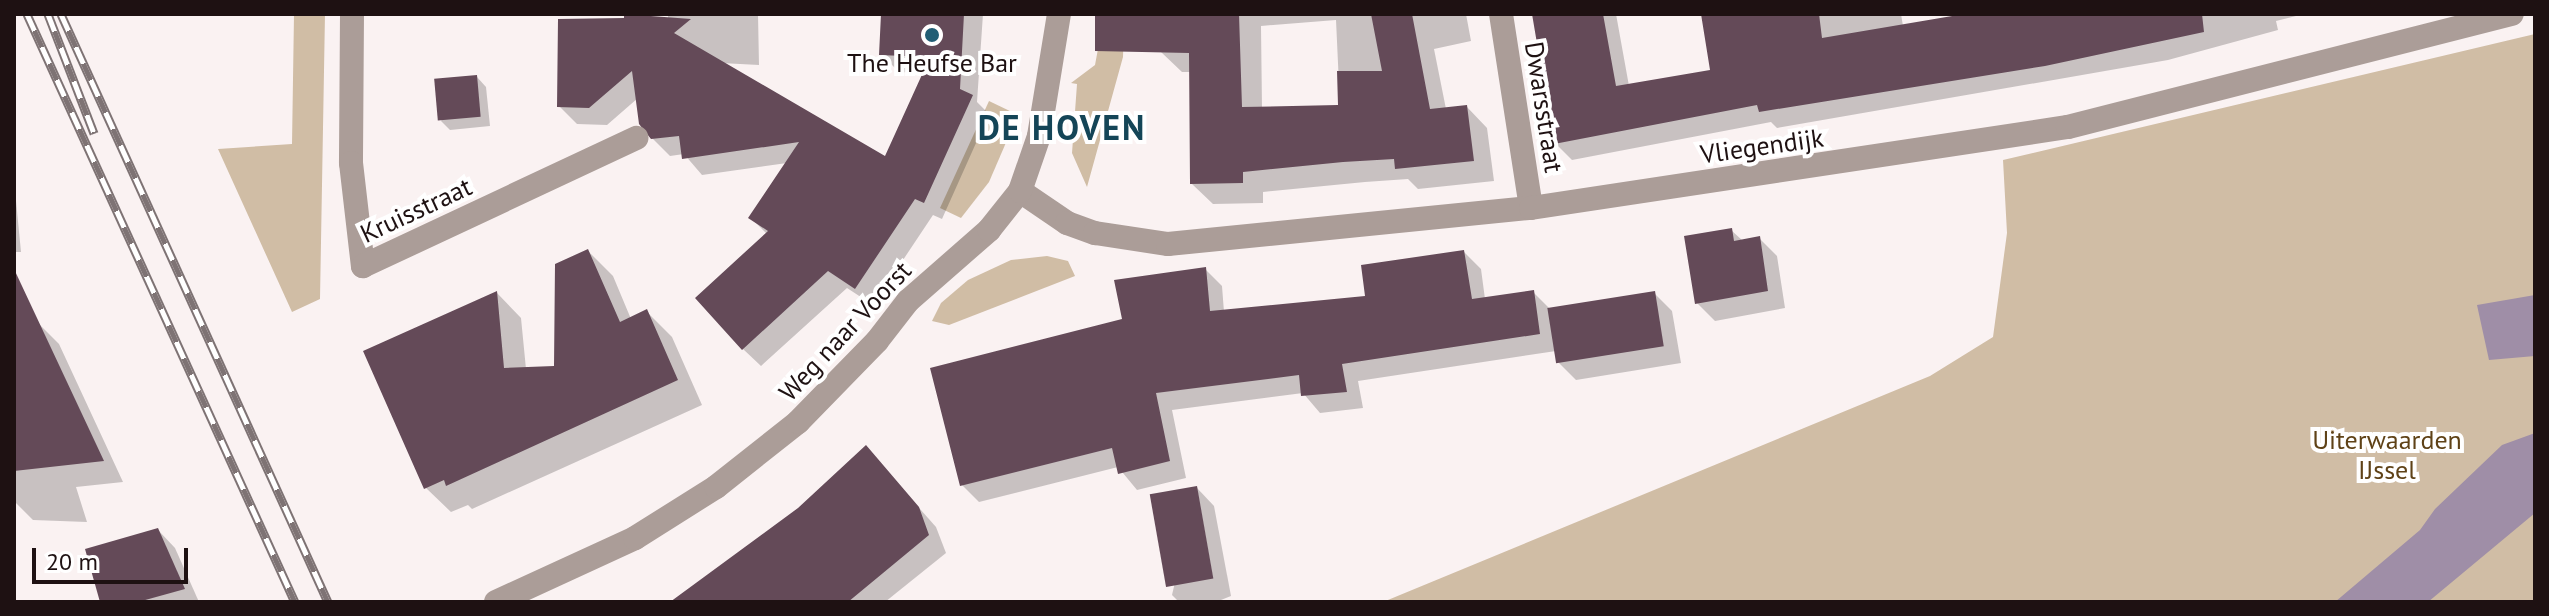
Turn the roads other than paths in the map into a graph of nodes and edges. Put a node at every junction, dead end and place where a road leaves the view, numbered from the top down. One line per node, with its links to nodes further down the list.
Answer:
1 (352, 14): 5 (street, Kruisstraat)
2 (1059, 14): 6 (street, Weg naar Voorst)
3 (1501, 14): 7 (street, Dwarsstraat)
4 (2512, 14): 7 (street, Vliegendijk)
5 (636, 138)
6 (1020, 191): 7 (street, Vliegendijk); 8 (street, Weg naar Voorst)
7 (1531, 208)
8 (496, 602)

